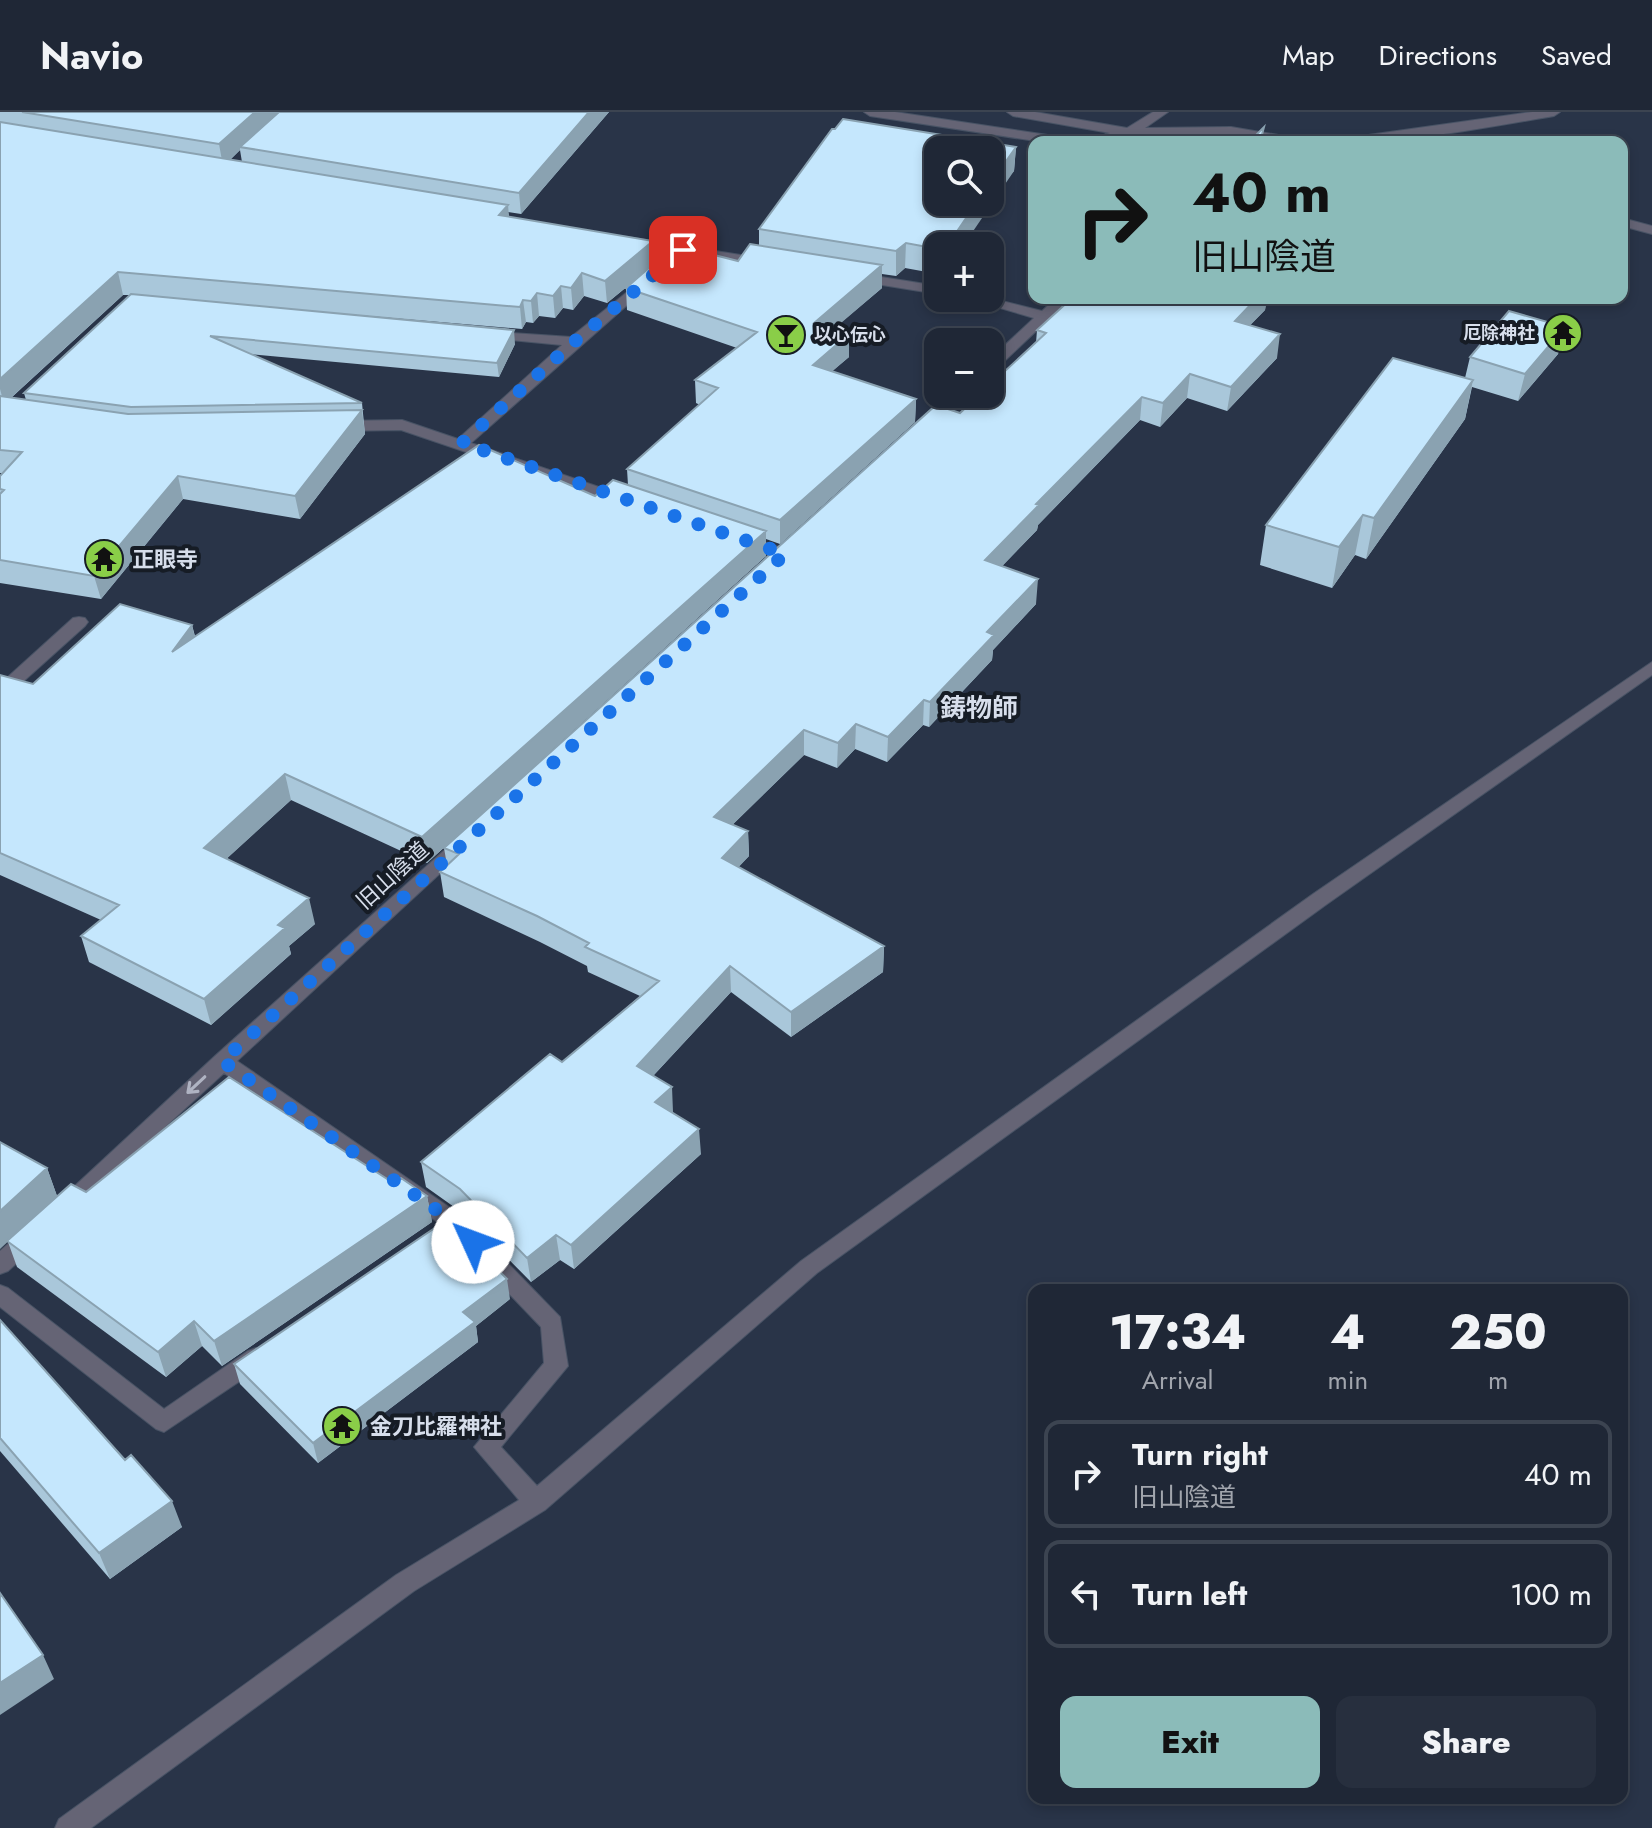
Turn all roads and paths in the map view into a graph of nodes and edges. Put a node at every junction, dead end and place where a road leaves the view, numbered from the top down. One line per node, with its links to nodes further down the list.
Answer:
1 (870, 112): 5 (street)
2 (1013, 112): 7 (street)
3 (1162, 112): 7 (street)
4 (1554, 112): 11 (street)
5 (934, 117): 8 (street)
6 (1230, 131): 7 (street); 10 (street)
7 (1129, 132): 9 (street)
8 (1036, 136)
9 (1112, 136)
10 (1260, 136)
11 (1396, 136)
12 (1628, 224): 13 (street)
13 (1652, 230)
14 (605, 237): 15 (street)
15 (671, 260): 16 (street); 23 (street)
16 (788, 267)
17 (848, 276): 18 (street)
18 (924, 288)
19 (1058, 304): 21 (street)
20 (1004, 306): 21 (street)
21 (1045, 316): 24 (street)
22 (479, 333): 23 (street)
23 (574, 342): 28 (street)
24 (1004, 354)
25 (945, 408): 27 (street)
26 (323, 427): 28 (street)
27 (913, 437)
28 (462, 443): 29 (street)
29 (643, 507)
30 (728, 535): 31 (street)
31 (785, 554)
32 (79, 622): 34 (street)
33 (1652, 667): 42 (street)
34 (0, 693)
35 (480, 829): 36 (street, 旧山陰道)
36 (222, 1061): 37 (street); 39 (street, 旧山陰道, one-way to 39)
37 (454, 1222): 38 (street); 42 (street)
38 (428, 1239)
39 (0, 1265)
40 (0, 1294): 41 (street)
41 (277, 1344)
42 (536, 1502): 43 (street)
43 (69, 1828)

